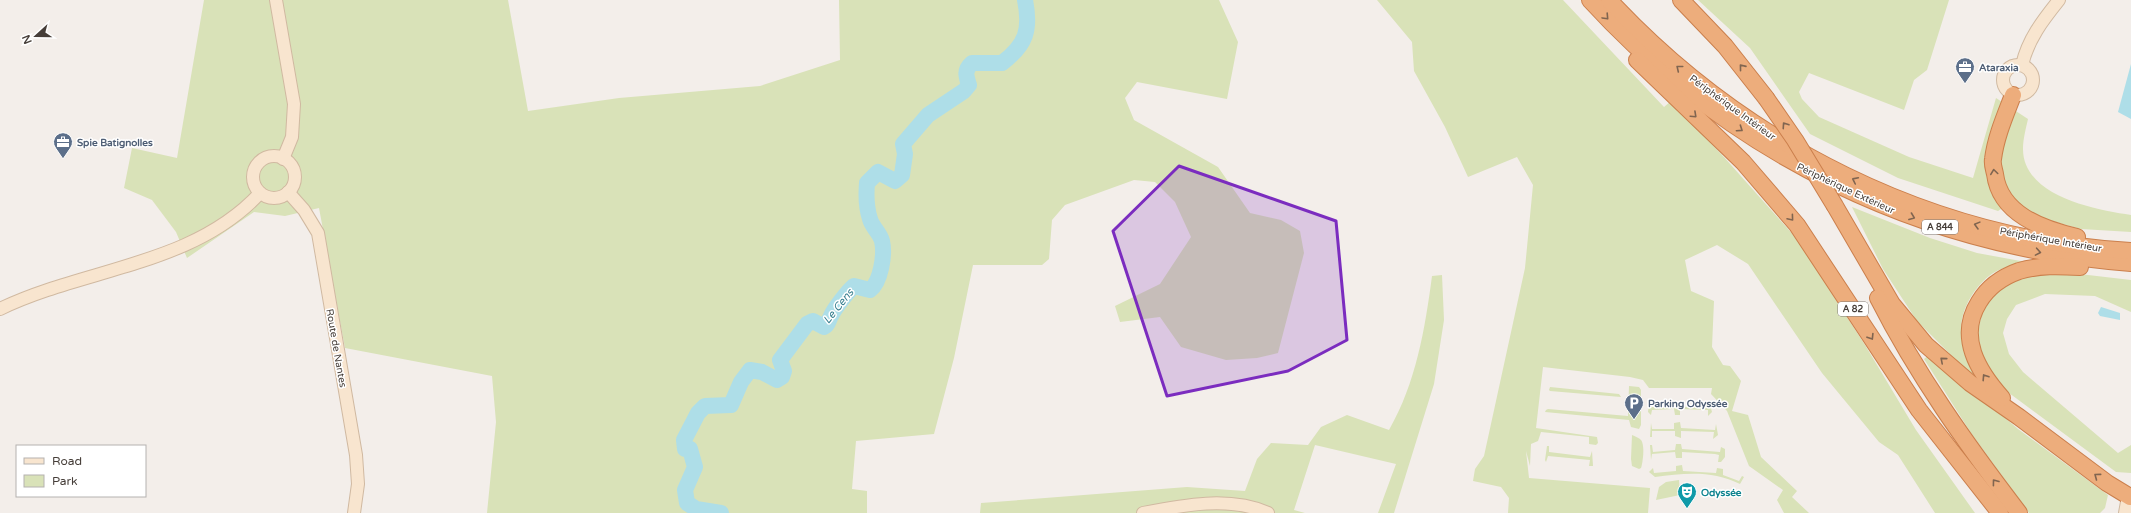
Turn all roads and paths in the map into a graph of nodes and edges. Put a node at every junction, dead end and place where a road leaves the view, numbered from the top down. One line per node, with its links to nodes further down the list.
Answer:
1 (276, 0): 9 (main road)
2 (1590, 0): 6 (highway, Périphérique Extérieur / A 844, one-way to 6)
3 (1609, 0): 13 (highway, Périphérique Intérieur / A 844, one-way to 3)
4 (1681, 0): 12 (highway, A 82, one-way to 4, bridge)
5 (2060, 0): 7 (main road)
6 (1622, 35): 15 (highway, Périphérique Extérieur / A 844, one-way to 15); 23 (highway, A 82, one-way to 23)
7 (2022, 65): 8 (main road); 8 (main road)
8 (2013, 95): 13 (highway, one-way to 8)
9 (283, 159): 10 (main road); 11 (main road)
10 (288, 192): 11 (main road); 20 (main road, Route de Nantes)
11 (260, 193): 17 (main road)
12 (1834, 206): 18 (highway, one-way to 12); 24 (highway, A 82, one-way to 12)
13 (2097, 248): 14 (highway, Périphérique Intérieur)
14 (2131, 251)
15 (2131, 263)
16 (2131, 270): 18 (highway, one-way to 16)
17 (0, 310)
18 (2019, 417): 19 (highway, one-way to 18)
19 (2126, 505)
20 (354, 513)
21 (1143, 513): 22 (main road)
22 (1268, 513)
23 (2000, 513)
24 (2019, 513)

